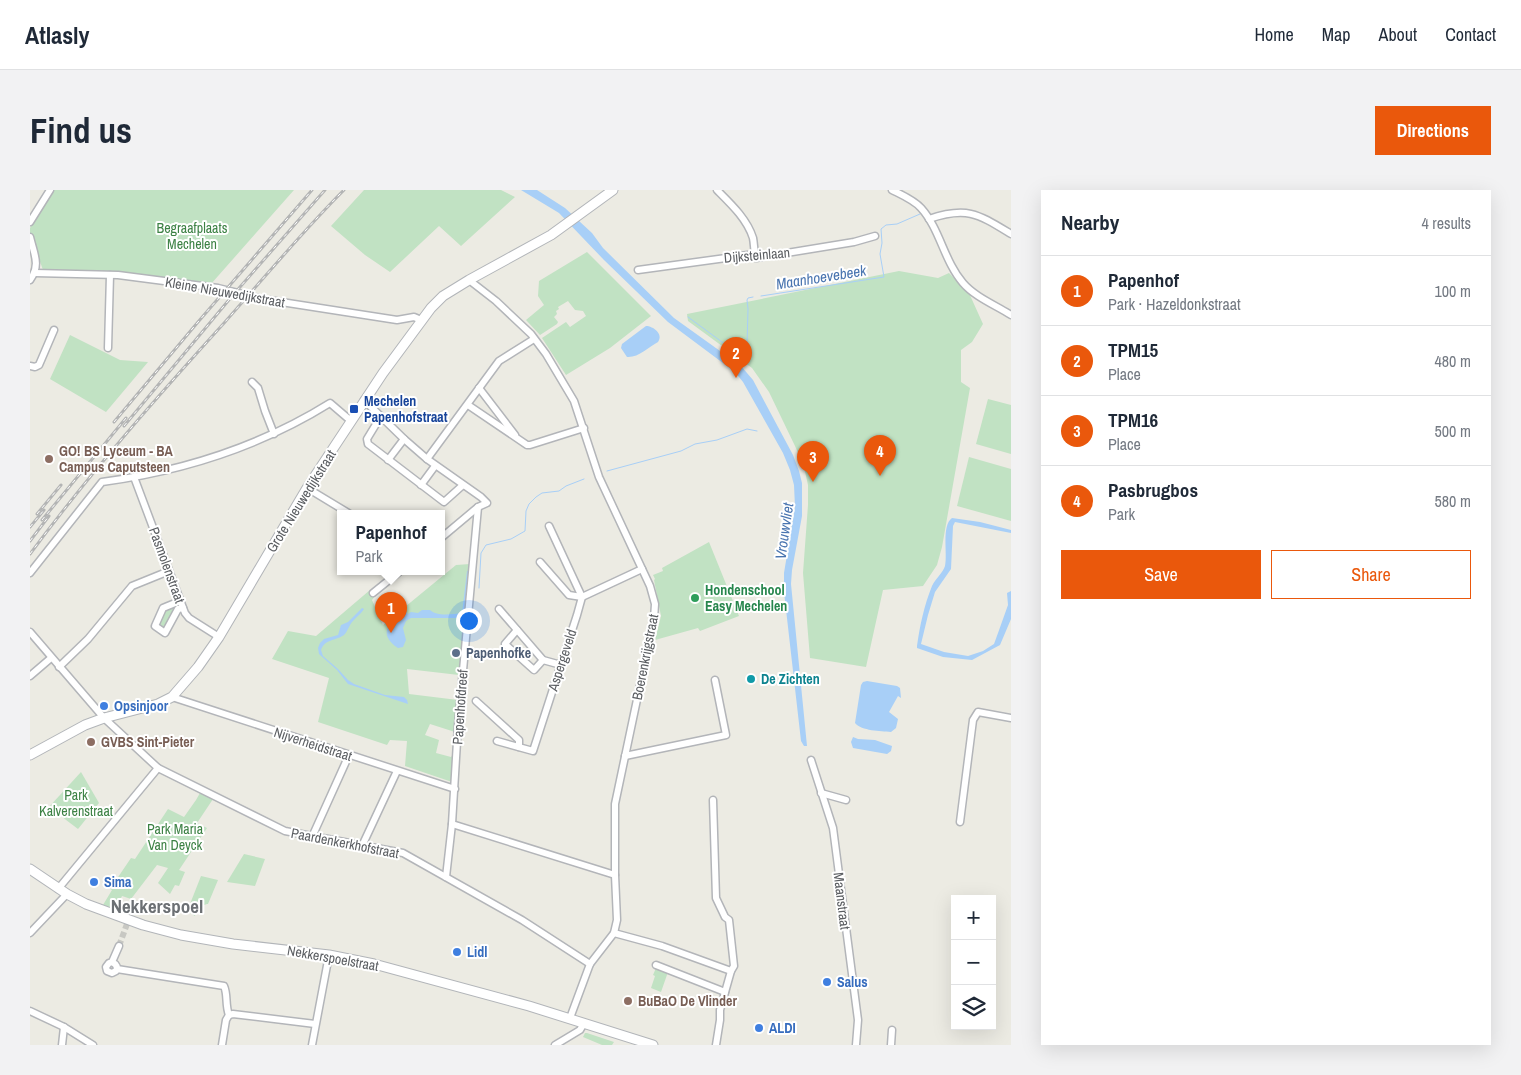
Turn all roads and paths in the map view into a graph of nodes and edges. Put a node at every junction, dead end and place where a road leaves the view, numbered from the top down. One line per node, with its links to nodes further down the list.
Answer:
1 (50, 190): 6 (street)
2 (613, 190): 15 (main road, Grote Nieuwedijkstraat)
3 (718, 190): 10 (street)
4 (892, 190): 5 (street)
5 (929, 218): 7 (street); 16 (street)
6 (30, 222)
7 (1011, 234)
8 (876, 236): 10 (street, Dijksteinlaan)
9 (30, 237): 12 (street)
10 (755, 254): 11 (street, Dijksteinlaan)
11 (638, 270)
12 (35, 273): 13 (street, Kleine Nieuwedijkstraat); 14 (street)
13 (110, 275): 17 (street, Kleine Nieuwedijkstraat); 20 (street)
14 (30, 280)
15 (469, 280): 17 (main road, Grote Nieuwedijkstraat); 19 (street, Boerenkrijgstraat)
16 (1011, 315)
17 (421, 320): 24 (main road, Grote Nieuwedijkstraat)
18 (54, 330): 21 (street)
19 (534, 339): 23 (street); 28 (street, Boerenkrijgstraat)
20 (108, 348)
21 (30, 366)
22 (252, 382): 29 (street)
23 (479, 388): 25 (street); 31 (street)
24 (364, 400): 26 (street); 27 (main road, Grote Nieuwedijkstraat)
25 (468, 405): 31 (street); 32 (street)
26 (381, 416): 30 (street); 33 (street)
27 (351, 421): 29 (street); 38 (main road, Grote Nieuwedijkstraat)
28 (584, 428): 31 (street); 44 (street, Boerenkrijgstraat)
29 (274, 434): 35 (street)
30 (404, 439): 32 (street); 33 (street)
31 (519, 440)
32 (427, 459): 34 (street)
33 (388, 460): 36 (street)
34 (436, 466): 36 (street); 37 (street)
35 (134, 477): 45 (street, Pasmolenstraat); 46 (street)
36 (421, 485): 37 (street)
37 (462, 485): 39 (street)
38 (307, 488): 40 (street); 54 (main road, Grote Nieuwedijkstraat)
39 (478, 507): 42 (street); 73 (street, Papenhofdreef)
40 (343, 510)
41 (549, 526): 49 (street)
42 (445, 535)
43 (540, 562): 49 (street)
44 (642, 568): 49 (street); 69 (street, Boerenkrijgstraat)
45 (169, 571): 50 (street, Pasmolenstraat); 58 (street)
46 (30, 573)
47 (395, 575): 48 (street)
48 (373, 592)
49 (582, 597): 57 (street, Aspergeveld)
50 (181, 604): 50 (street); 54 (street, Pasmolenstraat)
51 (499, 609): 52 (street)
52 (517, 630): 56 (street); 56 (street)
53 (30, 632): 55 (street, Paardenkerkhofstraat)
54 (219, 636): 61 (main road, Grote Nieuwedijkstraat)
55 (51, 658): 58 (street, Paardenkerkhofstraat); 59 (street)
56 (543, 660): 57 (street)
57 (561, 664): 66 (street, Aspergeveld)
58 (59, 667): 63 (street, Paardenkerkhofstraat)
59 (30, 676)
60 (715, 680): 69 (street)
61 (172, 697): 63 (main road, Grote Nieuwedijkstraat); 68 (street, Nijverheidstraat)
62 (476, 701): 66 (street)
63 (104, 718): 67 (main road, Grote Nieuwedijkstraat); 71 (street, Paardenkerkhofstraat)
64 (1011, 718): 77 (street)
65 (496, 740): 66 (street)
66 (519, 747)
67 (30, 755)
68 (349, 756): 72 (street, Nijverheidstraat); 79 (street)
69 (625, 756): 82 (street, Boerenkrijgstraat)
70 (811, 760): 74 (street, Maanstraat)
71 (158, 768): 79 (street, Paardenkerkhofstraat); 84 (street)
72 (398, 771): 73 (street, Nijverheidstraat); 80 (street)
73 (455, 790): 78 (street, Papenhofdreef)
74 (821, 793): 76 (street); 109 (street, Maanstraat)
75 (713, 800): 92 (street)
76 (846, 800)
77 (960, 822)
78 (452, 824): 82 (street); 83 (street, Papenhofdreef)
79 (312, 837): 80 (street, Paardenkerkhofstraat)
80 (362, 846): 83 (street, Paardenkerkhofstraat)
81 (30, 869): 84 (main road, Nekkerspoelstraat)
82 (615, 875): 87 (street, Boerenkrijgstraat)
83 (446, 876): 90 (street, Paardenkerkhofstraat)
84 (58, 888): 85 (main road, Nekkerspoelstraat)
85 (67, 894): 86 (street); 89 (main road, Nekkerspoelstraat)
86 (30, 933)
87 (614, 933): 90 (street); 92 (street)
88 (119, 946): 95 (street)
89 (329, 955): 96 (main road, Nekkerspoelstraat); 98 (street)
90 (590, 964): 96 (street)
91 (656, 965): 93 (street)
92 (731, 971): 93 (street)
93 (725, 992): 108 (street)
94 (30, 1010): 99 (street)
95 (229, 1015): 98 (street); 104 (street)
96 (570, 1018): 97 (main road, Nekkerspoelstraat)
97 (584, 1023): 101 (main road, Nekkerspoelstraat); 106 (street)
98 (315, 1024): 105 (street)
99 (64, 1027): 102 (street); 103 (street)
100 (892, 1030): 110 (street)
101 (640, 1043): 107 (main road, Nekkerspoelstraat)
102 (62, 1045)
103 (93, 1045)
104 (222, 1045)
105 (312, 1045)
106 (555, 1045)
107 (653, 1045)
108 (716, 1045)
109 (856, 1045)
110 (891, 1045)

